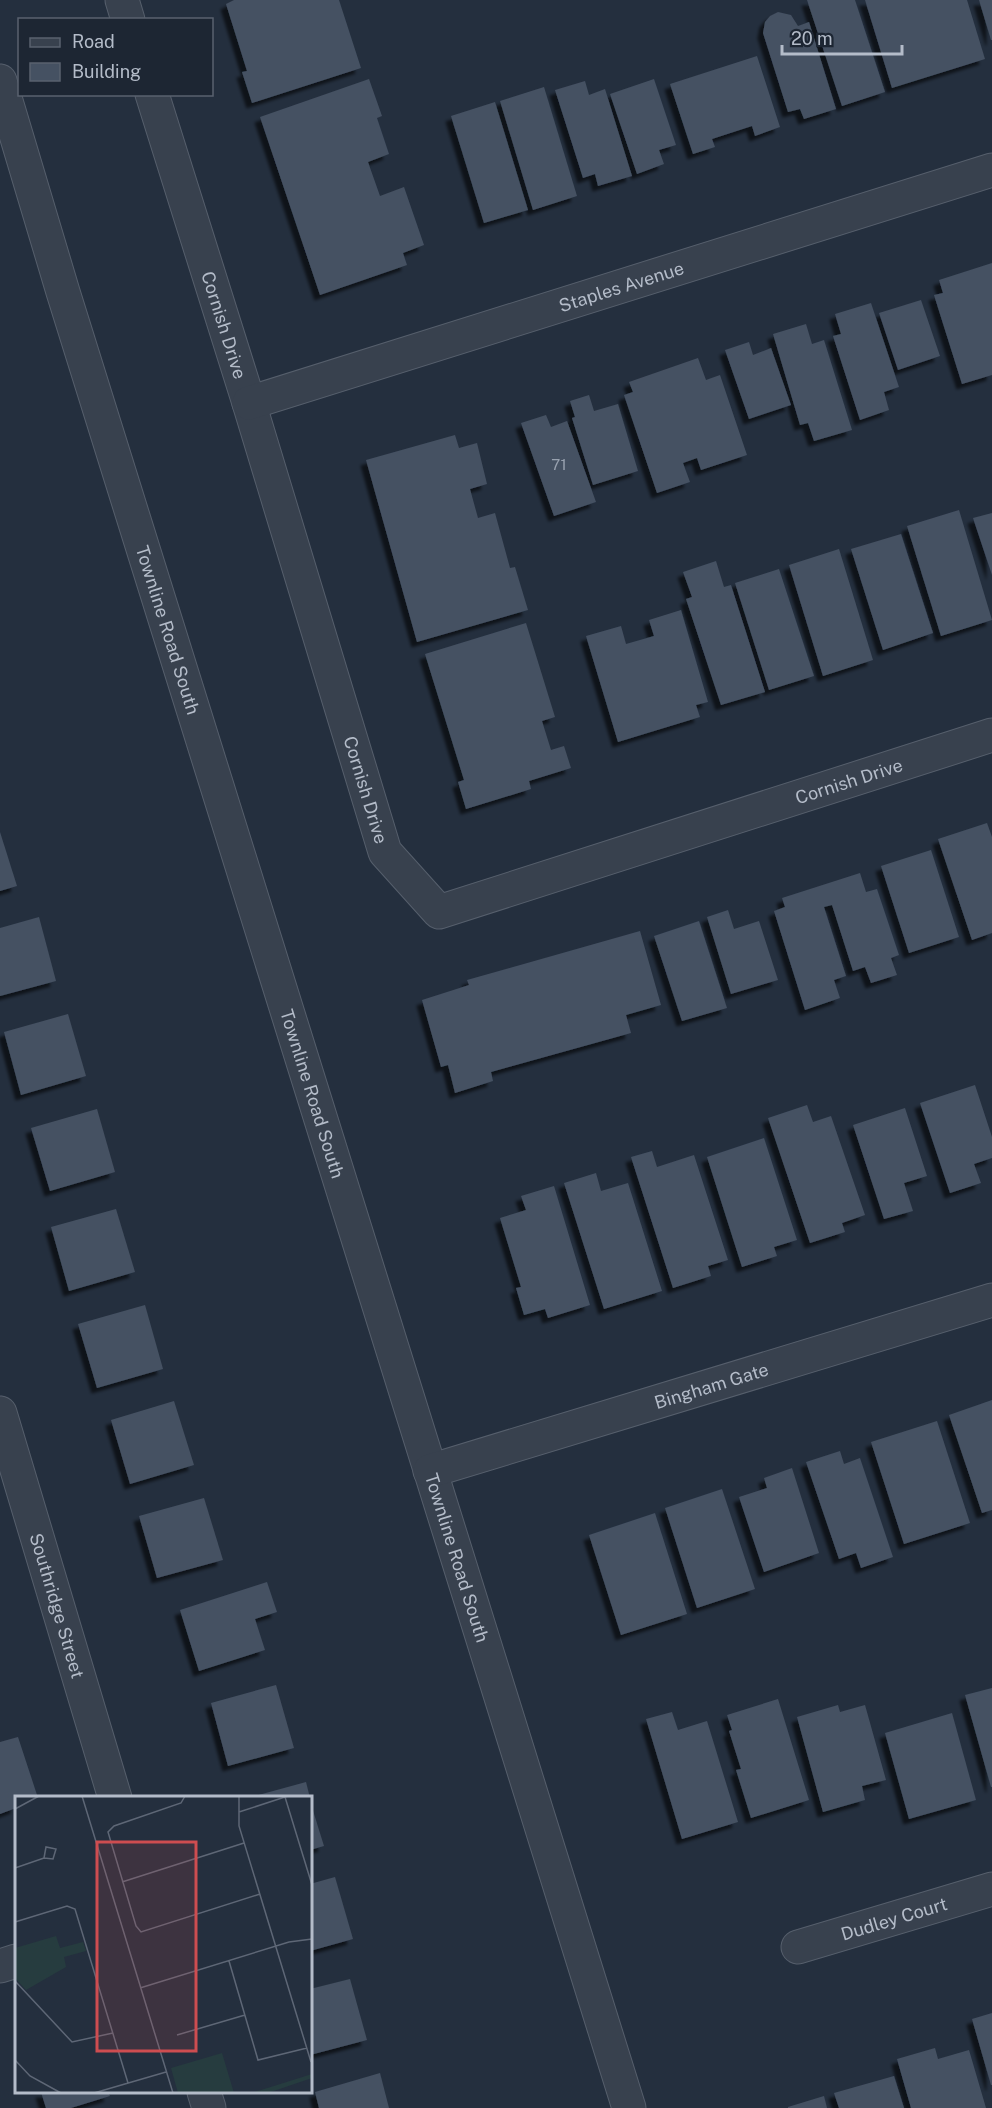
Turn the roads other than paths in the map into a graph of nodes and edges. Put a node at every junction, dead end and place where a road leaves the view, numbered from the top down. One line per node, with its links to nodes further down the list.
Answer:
1 (122, 0): 2 (street)
2 (127, 18)
3 (0, 81): 10 (street, Townline Road South)
4 (153, 96): 6 (street, Cornish Drive)
5 (992, 170): 6 (street, Staples Avenue)
6 (249, 403): 7 (street, Cornish Drive)
7 (992, 735)
8 (992, 1300): 10 (street, Bingham Gate)
9 (0, 1413): 11 (street, Southridge Street)
10 (430, 1471): 18 (street, Townline Road South)
11 (115, 1796)
12 (992, 1889): 13 (street, Dudley Court)
13 (798, 1947)
14 (15, 1961): 15 (street)
15 (0, 1966)
16 (205, 2093): 17 (street)
17 (209, 2108)
18 (629, 2108)

